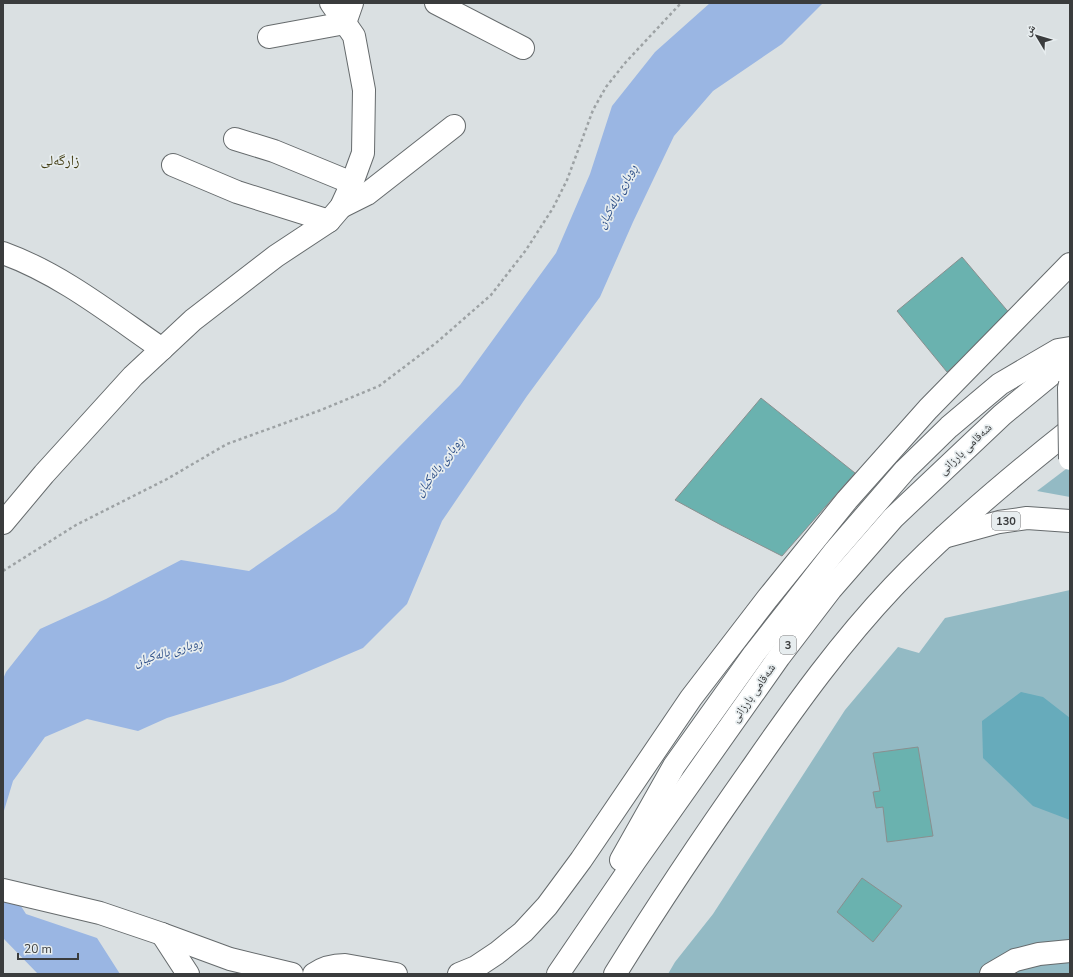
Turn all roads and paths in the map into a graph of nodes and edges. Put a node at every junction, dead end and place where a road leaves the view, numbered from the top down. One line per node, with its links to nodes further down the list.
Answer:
1 (331, 3): 4 (main road)
2 (436, 3): 6 (main road)
3 (681, 3): 24 (path)
4 (348, 13): 5 (main road); 10 (main road)
5 (269, 37)
6 (523, 48)
7 (454, 126): 11 (main road)
8 (234, 139): 10 (main road)
9 (173, 165): 11 (main road)
10 (352, 183): 11 (main road)
11 (335, 214): 14 (main road)
12 (3, 253): 14 (main road)
13 (1069, 265): 35 (main road)
14 (162, 349): 22 (main road)
15 (1070, 349): 17 (main road); 26 (main road)
16 (1070, 359): 17 (main road, شەقامی بارزانی / 3)
17 (1045, 379): 26 (main road, شەقامی بارزانی / 3)
18 (1070, 384): 20 (main road, bridge)
19 (1070, 430): 23 (main road)
20 (1070, 459)
21 (1070, 521): 23 (main road, 130)
22 (3, 523)
23 (944, 537): 37 (main road)
24 (3, 571)
25 (3, 890): 27 (main road)
26 (598, 914): 36 (main road, شەقامی بارزانی / 3)
27 (162, 934): 29 (main road); 30 (main road)
28 (1070, 951): 38 (main road)
29 (230, 959): 31 (main road); 32 (main road)
30 (188, 974)
31 (254, 974)
32 (292, 974)
33 (314, 974): 34 (main road)
34 (396, 974)
35 (459, 974)
36 (558, 974)
37 (615, 974)
38 (991, 974)

